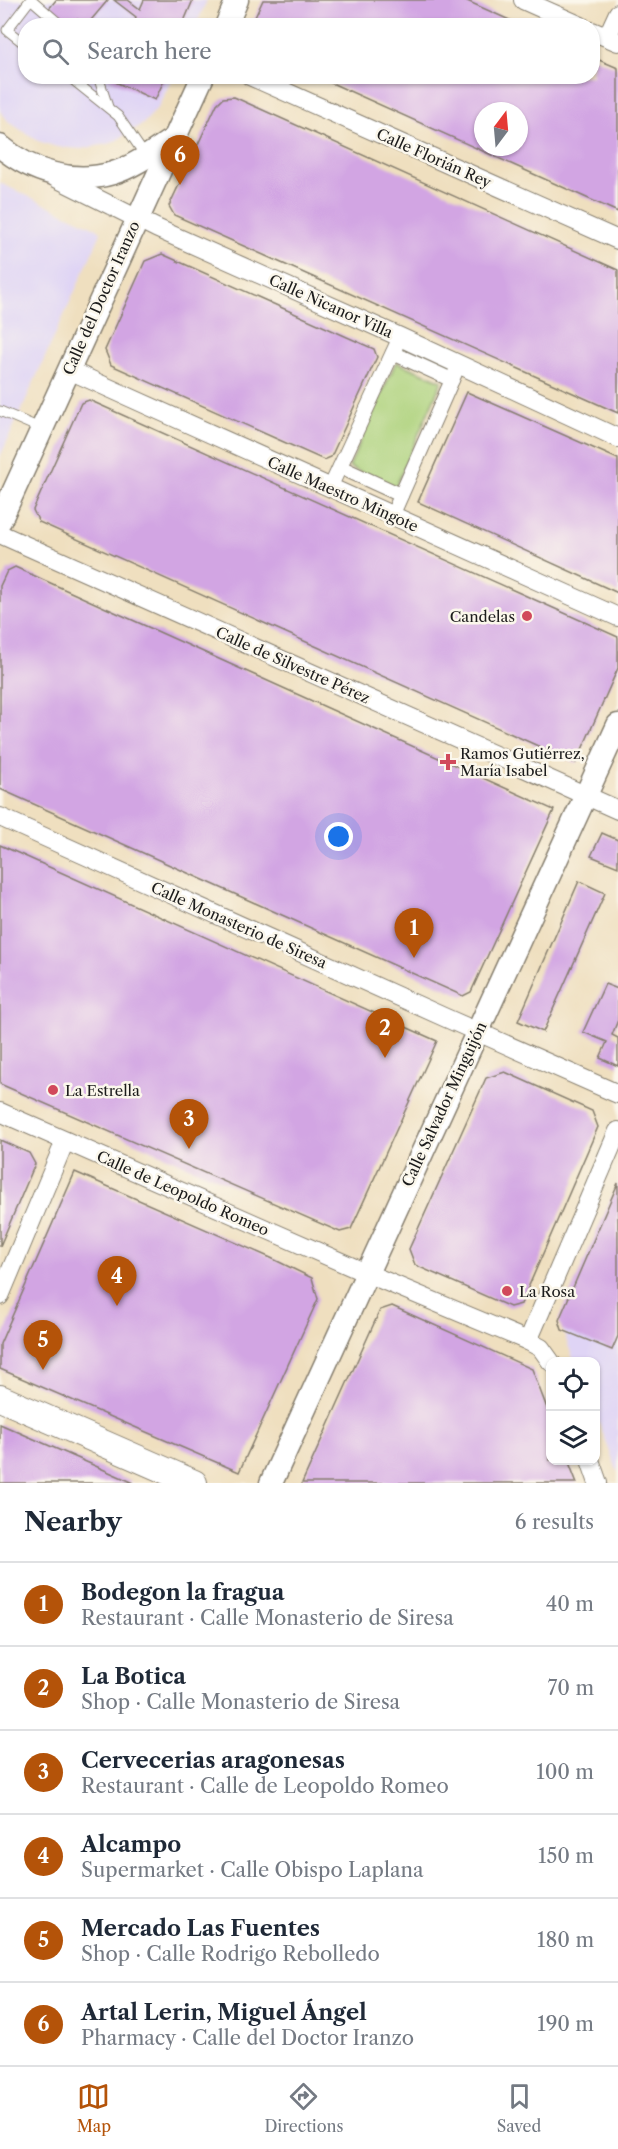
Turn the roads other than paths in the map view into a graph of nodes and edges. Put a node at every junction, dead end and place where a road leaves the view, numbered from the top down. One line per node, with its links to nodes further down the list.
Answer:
1 (31, 0): 5 (lane); 9 (lane)
2 (237, 0): 6 (street)
3 (523, 0): 7 (street)
4 (618, 13): 8 (street)
5 (52, 18)
6 (229, 18)
7 (563, 18)
8 (606, 36)
9 (18, 39)
10 (78, 84): 14 (lane)
11 (101, 84): 14 (lane)
12 (199, 84): 15 (street, Calle del Doctor Iranzo)
13 (268, 84): 20 (street, Calle Florián Rey)
14 (108, 107): 17 (lane)
15 (173, 139): 17 (street); 19 (street, Calle del Doctor Iranzo)
16 (0, 146): 18 (street)
17 (146, 157): 18 (street)
18 (46, 172): 19 (street, Calle Nicanor Villa)
19 (137, 218): 21 (street, Calle Nicanor Villa); 22 (street, Calle del Doctor Iranzo)
20 (618, 240)
21 (397, 345): 23 (street, Calle Nicanor Villa); 27 (street)
22 (69, 369): 25 (street, Calle del Doctor Iranzo); 28 (street, Calle Maestro Mingote)
23 (455, 372): 26 (street, Calle Nicanor Villa); 29 (street)
24 (0, 411): 25 (lane)
25 (42, 429): 31 (street, Calle del Doctor Iranzo)
26 (618, 438)
27 (340, 467): 28 (street); 29 (street)
28 (330, 488): 30 (street, Calle Maestro Mingote)
29 (401, 495): 30 (street)
30 (392, 516): 33 (street, Calle Maestro Mingote)
31 (0, 521)
32 (0, 534): 35 (street, Calle de Silvestre Pérez)
33 (618, 617)
34 (618, 725): 35 (street, Calle Salvador Minguijón)
35 (586, 796): 36 (street, Calle de Silvestre Pérez); 38 (street, Calle Salvador Minguijón)
36 (618, 810)
37 (0, 817): 38 (street, Calle Monasterio de Siresa)
38 (477, 1032): 39 (street, Calle Monasterio de Siresa); 43 (street, Calle Salvador Minguijón)
39 (618, 1094)
40 (0, 1112): 42 (street, Calle de Leopoldo Romeo)
41 (618, 1131): 45 (street)
42 (65, 1141): 43 (street, Calle de Leopoldo Romeo); 44 (street)
43 (366, 1273): 45 (street, Calle de Leopoldo Romeo); 50 (street, Calle Salvador Minguijón)
44 (0, 1296)
45 (528, 1341): 46 (street)
46 (547, 1357)
47 (0, 1398): 49 (main road)
48 (591, 1465): 51 (street)
49 (194, 1483)
50 (272, 1483)
51 (598, 1483)

